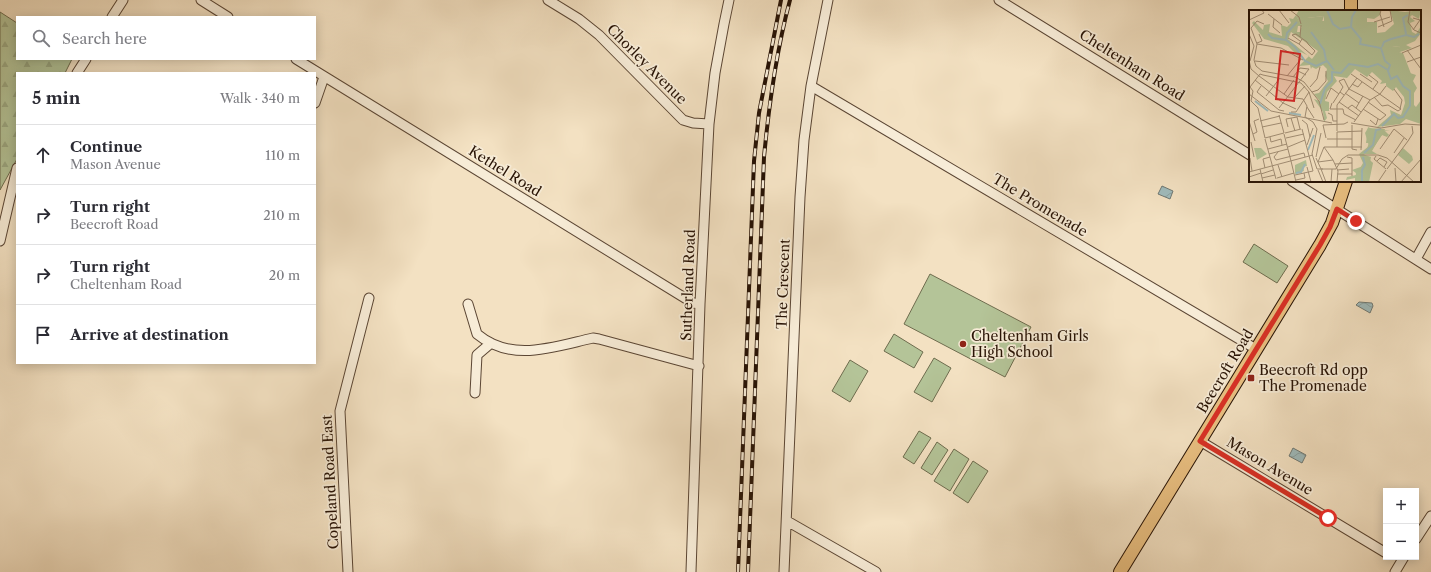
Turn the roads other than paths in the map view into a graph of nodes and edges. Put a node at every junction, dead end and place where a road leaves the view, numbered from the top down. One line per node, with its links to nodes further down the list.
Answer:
1 (122, 0): 7 (street)
2 (201, 0): 8 (street)
3 (548, 0): 15 (street, Chorley Avenue)
4 (730, 0): 15 (street, Sutherland Road)
5 (828, 0): 13 (street, The Crescent)
6 (999, 0): 16 (street, Cheltenham Road)
7 (113, 16)
8 (226, 16)
9 (85, 60): 11 (street)
10 (298, 60): 12 (street, Kethel Road)
11 (78, 72)
12 (324, 76): 14 (street); 27 (street, Kethel Road)
13 (811, 86): 29 (street, The Promenade); 34 (street, The Crescent)
14 (316, 100)
15 (709, 124): 27 (street, Sutherland Road)
16 (1249, 154)
17 (16, 172): 22 (street)
18 (1294, 182): 20 (street)
19 (1346, 182): 20 (main road, Beecroft Road)
20 (1337, 209): 23 (street); 29 (main road, Beecroft Road)
21 (1431, 232): 23 (street)
22 (0, 242)
23 (1416, 259): 24 (street)
24 (1431, 268)
25 (369, 298): 38 (street, Copeland Road East)
26 (468, 304): 28 (street)
27 (700, 304): 30 (street, Sutherland Road)
28 (491, 343): 30 (street); 31 (street)
29 (1256, 349): 32 (main road, Beecroft Road)
30 (699, 366): 39 (street, Sutherland Road)
31 (475, 393)
32 (1200, 441): 36 (street, Mason Avenue); 42 (main road, Beecroft Road)
33 (1431, 516): 35 (street)
34 (787, 521): 40 (street, The Crescent); 41 (street)
35 (1419, 534)
36 (1383, 551)
37 (1399, 560): 43 (street)
38 (348, 572)
39 (691, 572)
40 (784, 572)
41 (876, 572)
42 (1120, 572)
43 (1395, 572)

